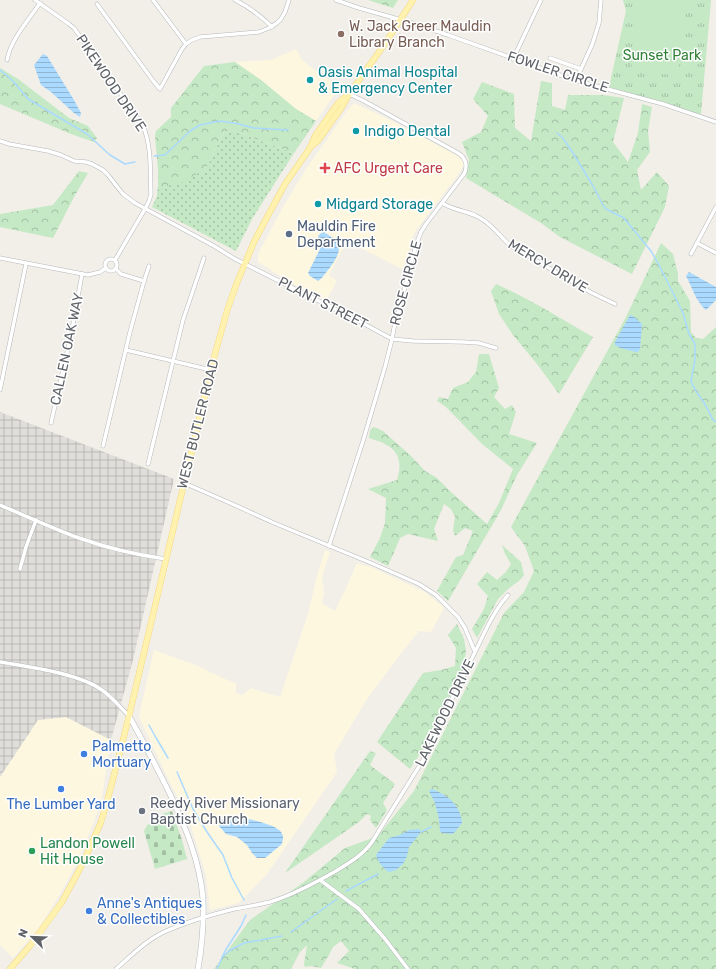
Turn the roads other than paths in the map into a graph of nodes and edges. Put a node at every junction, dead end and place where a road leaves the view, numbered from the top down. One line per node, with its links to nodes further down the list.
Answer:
1 (36, 0): 9 (street, PIKEWOOD DRIVE)
2 (154, 0): 13 (street)
3 (235, 0): 12 (street)
4 (289, 0): 12 (street)
5 (336, 0): 11 (street, FOWLER CIRCLE)
6 (413, 0): 11 (main road, WEST BUTLER ROAD)
7 (540, 0): 15 (street)
8 (601, 0): 17 (street)
9 (40, 3): 16 (street); 24 (street, PIKEWOOD DRIVE)
10 (97, 4): 13 (street)
11 (401, 20): 15 (street, FOWLER CIRCLE); 19 (main road, WEST BUTLER ROAD)
12 (272, 27): 13 (street)
13 (186, 44)
14 (550, 58): 17 (street)
15 (513, 59): 18 (street, FOWLER CIRCLE)
16 (7, 60)
17 (581, 69): 18 (street)
18 (576, 80): 20 (street, FOWLER CIRCLE)
19 (349, 94): 22 (street, ROSE CIRCLE); 32 (main road, WEST BUTLER ROAD)
20 (716, 122)
21 (0, 141): 24 (street, PLANT STREET)
22 (442, 203): 38 (street, MERCY DRIVE); 39 (street, ROSE CIRCLE)
23 (716, 207): 25 (street)
24 (145, 209): 30 (street, PIKEWOOD DRIVE); 32 (street, PLANT STREET)
25 (697, 243): 26 (street); 27 (street)
26 (716, 253)
27 (691, 254)
28 (0, 258): 31 (street)
29 (204, 258): 42 (street)
30 (115, 260): 34 (street); 35 (street)
31 (26, 264): 36 (street); 44 (street)
32 (245, 264): 39 (street, PLANT STREET); 43 (main road, WEST BUTLER ROAD)
33 (150, 266): 37 (street)
34 (106, 268): 35 (street); 36 (street)
35 (116, 269): 37 (street)
36 (82, 274): 45 (street, CALLEN OAK WAY)
37 (144, 281): 41 (street)
38 (615, 304)
39 (392, 339): 40 (street, PLANT STREET); 51 (street, ROSE CIRCLE)
40 (496, 348)
41 (126, 350): 42 (street); 46 (street)
42 (172, 361): 43 (street); 47 (street)
43 (211, 370): 48 (main road, WEST BUTLER ROAD)
44 (0, 390)
45 (51, 423)
46 (103, 446)
47 (148, 464)
48 (184, 483): 51 (street, LAKEWOOD DRIVE); 52 (main road, WEST BUTLER ROAD)
49 (0, 505): 50 (street)
50 (36, 520): 52 (street); 53 (street)
51 (329, 546): 55 (street, LAKEWOOD DRIVE)
52 (166, 559): 57 (main road, WEST BUTLER ROAD)
53 (20, 569)
54 (508, 595): 55 (street)
55 (475, 652): 58 (street, LAKEWOOD DRIVE)
56 (0, 662): 57 (street)
57 (129, 716): 59 (main road); 60 (main road, WEST BUTLER ROAD)
58 (320, 880): 59 (street, LAKEWOOD DRIVE); 63 (street)
59 (202, 918): 61 (street, LAKEWOOD DRIVE); 62 (main road)
60 (10, 969)
61 (116, 969)
62 (198, 969)
63 (408, 969)

